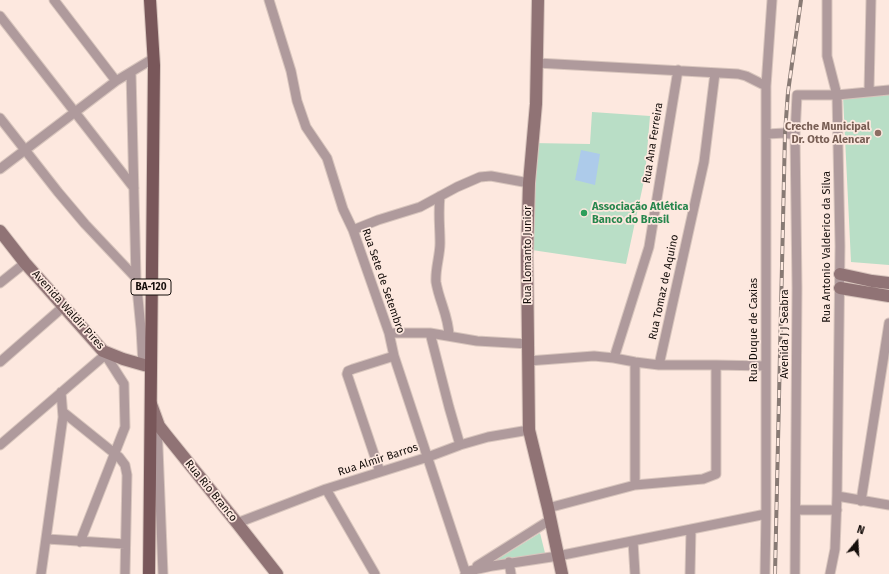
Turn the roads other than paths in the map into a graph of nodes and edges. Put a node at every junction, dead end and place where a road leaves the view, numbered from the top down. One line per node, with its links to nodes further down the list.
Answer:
1 (54, 0): 14 (street)
2 (150, 0): 9 (main road, BA-120 / BA-120)
3 (269, 0): 28 (street, Rua Sete de Setembro)
4 (538, 0): 10 (street, Rua Lomanto Junior)
5 (772, 0): 15 (street, Rua Duque de Caxias)
6 (827, 0): 18 (street, Rua Antonio Valderico da Silva)
7 (871, 1): 17 (street)
8 (0, 16): 19 (street)
9 (154, 58): 12 (street); 51 (main road, BA-120 / BA-120)
10 (537, 63): 11 (street); 25 (street, Rua Lomanto Junior)
11 (678, 70): 13 (street); 45 (street, Rua Ana Ferreira)
12 (131, 72): 14 (street); 26 (street)
13 (715, 73): 15 (street); 49 (street, Rua Tomaz de Aquino)
14 (116, 81): 19 (street)
15 (766, 86): 21 (street, Rua Duque de Caxias)
16 (889, 90): 17 (street)
17 (869, 91): 18 (street)
18 (837, 95): 22 (street, Avenida J J Seabra); 31 (street, Rua Antonio Valderico da Silva)
19 (75, 112): 23 (street); 26 (street)
20 (0, 118): 23 (street)
21 (767, 134): 22 (street); 52 (street, Rua Duque de Caxias)
22 (795, 135): 69 (street, Avenida J J Seabra)
23 (25, 149): 24 (street); 32 (street)
24 (0, 169)
25 (529, 183): 27 (street); 42 (street, Rua Lomanto Junior)
26 (134, 188): 32 (street)
27 (440, 196): 28 (street); 41 (street)
28 (353, 230): 39 (street, Rua Sete de Setembro)
29 (2, 237): 30 (street, Avenida Waldir Pires)
30 (25, 263): 33 (street); 37 (street, Avenida Waldir Pires)
31 (840, 274): 34 (street); 35 (street, Rua Antonio Valderico da Silva)
32 (136, 278): 51 (street)
33 (0, 283)
34 (889, 283)
35 (840, 288): 36 (street); 65 (street, Rua Antonio Valderico da Silva)
36 (889, 296)
37 (63, 307): 43 (street, Avenida Waldir Pires); 47 (street)
38 (889, 323): 66 (street)
39 (389, 333): 40 (street); 44 (street, Rua Sete de Setembro)
40 (430, 333): 41 (street); 59 (street)
41 (449, 336): 42 (street)
42 (529, 344): 46 (street, Rua Lomanto Junior)
43 (104, 353): 51 (street, Avenida Waldir Pires); 53 (street); 60 (street)
44 (394, 356): 61 (street, Rua Sete de Setembro); 62 (street)
45 (614, 358): 46 (street); 48 (street)
46 (528, 361): 57 (street, Rua Lomanto Junior)
47 (0, 362)
48 (634, 362): 49 (street); 63 (street)
49 (659, 364): 50 (street)
50 (716, 365): 52 (street); 63 (street)
51 (147, 366): 54 (main road, BA-120 / BA-120)
52 (766, 366): 71 (street, Rua Duque de Caxias)
53 (61, 392): 55 (street); 58 (street)
54 (151, 404): 56 (street, Rua Rio Branco); 84 (main road, BA-120 / BA-120)
55 (63, 412): 60 (street); 75 (street)
56 (157, 421): 73 (street, Rua Rio Branco); 85 (street)
57 (529, 430): 59 (street, Rua Almir Barros); 68 (street, Rua Lomanto Junior)
58 (0, 445)
59 (460, 445): 61 (street, Rua Almir Barros)
60 (115, 454): 77 (street); 78 (street)
61 (428, 457): 62 (street, Rua Almir Barros); 81 (street, Rua Sete de Setembro)
62 (380, 472): 64 (street, Rua Almir Barros)
63 (635, 485): 68 (street)
64 (326, 489): 73 (street, Rua Almir Barros); 87 (street)
65 (837, 496): 66 (street); 70 (street, Rua Antonio Valderico da Silva)
66 (861, 501): 67 (street)
67 (889, 506)
68 (548, 508): 72 (street, Rua Lomanto Junior)
69 (796, 510): 70 (street); 93 (street, Avenida J J Seabra)
70 (837, 510): 94 (street, Rua Antonio Valderico da Silva)
71 (766, 514): 74 (street); 92 (street, Rua Duque de Caxias)
72 (550, 520): 79 (street, Rua Lomanto Junior); 81 (street)
73 (238, 523): 86 (street, Rua Rio Branco)
74 (691, 529): 76 (street); 91 (street)
75 (47, 539): 77 (street); 82 (street)
76 (633, 541): 79 (street); 90 (street)
77 (80, 542): 78 (street)
78 (125, 544): 83 (street)
79 (558, 556): 80 (street); 89 (street)
80 (509, 562): 81 (street); 88 (street)
81 (466, 573)
82 (41, 574)
83 (125, 574)
84 (149, 574)
85 (163, 574)
86 (277, 574)
87 (375, 574)
88 (511, 574)
89 (562, 574)
90 (635, 574)
91 (690, 574)
92 (765, 574)
93 (795, 574)
94 (830, 574)

